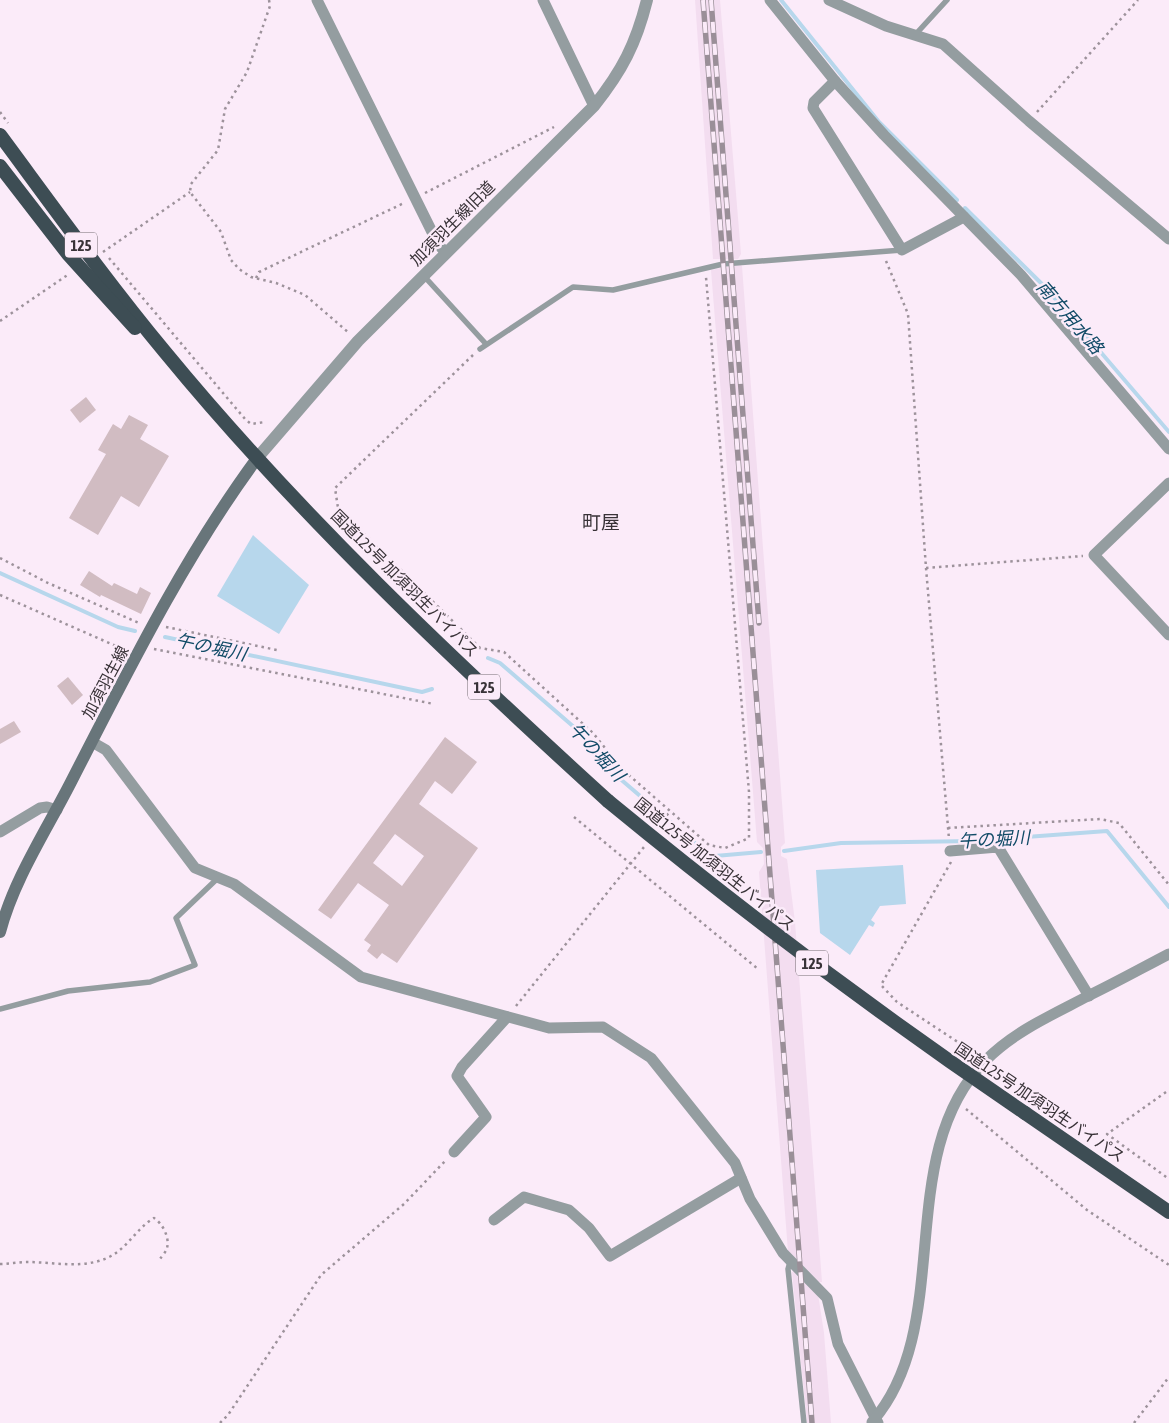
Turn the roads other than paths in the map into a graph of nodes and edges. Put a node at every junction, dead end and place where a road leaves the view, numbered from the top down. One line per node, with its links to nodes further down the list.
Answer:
1 (317, 0): 15 (street)
2 (543, 0): 9 (street)
3 (647, 0): 9 (street, 加須羽生線旧道)
4 (770, 0): 8 (street)
5 (829, 0): 7 (street)
6 (947, 0): 7 (lane)
7 (915, 35): 13 (street)
8 (835, 81): 12 (street); 14 (street)
9 (594, 106): 15 (street, 加須羽生線旧道)
10 (6, 131): 19 (highway, 国道125号 加須羽生バイパス / 125)
11 (0, 166): 19 (highway, 国道125号 加須羽生バイパス / 125)
12 (964, 217): 14 (street); 20 (street)
13 (1169, 239)
14 (902, 250): 17 (lane)
15 (445, 252): 16 (street, 加須羽生線旧道)
16 (423, 275): 17 (lane); 21 (street, 加須羽生線旧道)
17 (486, 344): 18 (lane)
18 (480, 349)
19 (165, 352): 21 (highway, 国道125号 加須羽生バイパス / 125)
20 (1169, 449)
21 (258, 457): 24 (main road, 加須羽生線); 36 (highway, 国道125号 加須羽生バイパス / 125, bridge)
22 (1169, 482): 23 (street)
23 (1169, 635)
24 (92, 742): 25 (main road, 加須羽生線); 28 (street)
25 (56, 810): 26 (street); 29 (main road, 加須羽生線)
26 (0, 832)
27 (950, 851): 31 (street)
28 (219, 877): 32 (lane); 33 (street)
29 (0, 932)
30 (1169, 954): 31 (street)
31 (1089, 996): 39 (street)
32 (0, 1009)
33 (507, 1017): 34 (street); 35 (street)
34 (454, 1152)
35 (742, 1178): 37 (street); 38 (street)
36 (1169, 1212)
37 (494, 1220)
38 (790, 1262): 39 (street); 40 (lane)
39 (875, 1421)
40 (804, 1423)

